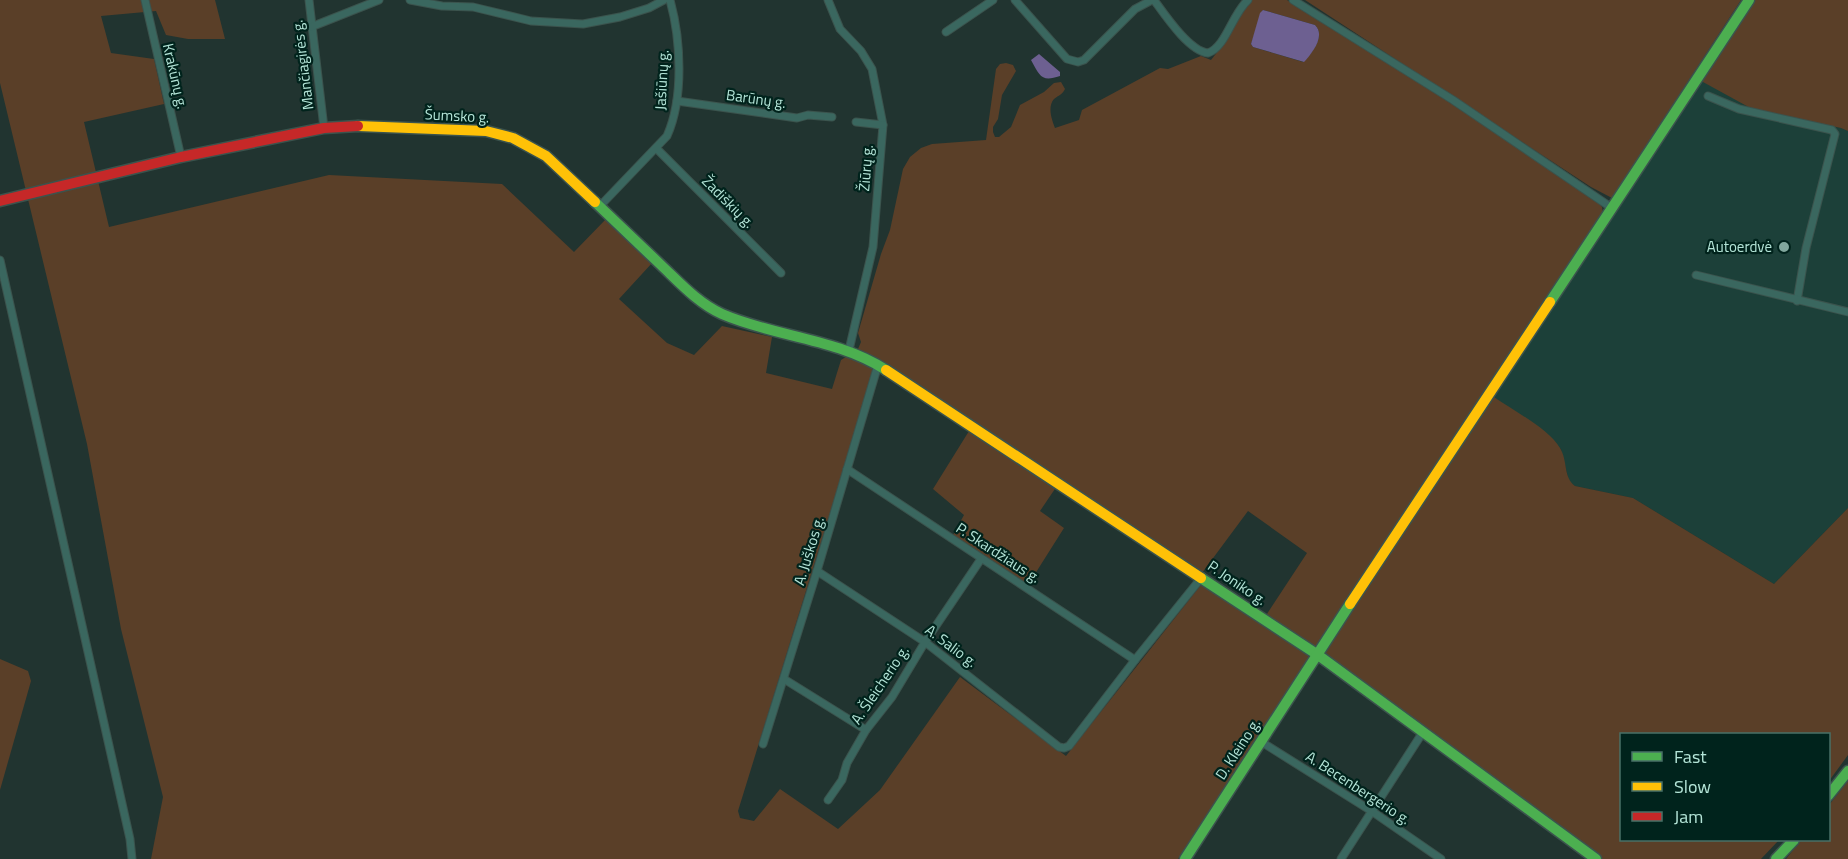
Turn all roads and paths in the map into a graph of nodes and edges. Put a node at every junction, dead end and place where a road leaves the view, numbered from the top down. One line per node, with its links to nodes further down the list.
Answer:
1 (145, 0): 23 (street, Krakūnų g.)
2 (309, 0): 14 (street, Mančiagirės g.)
3 (379, 0): 14 (street)
4 (410, 0): 5 (street)
5 (664, 0)
6 (670, 0): 17 (street, Jašiūnų g.)
7 (828, 0): 20 (street, Žiūrų g.)
8 (993, 0): 15 (street)
9 (1015, 0): 10 (street)
10 (1153, 0): 11 (street)
11 (1248, 0)
12 (1293, 0): 26 (street)
13 (1749, 0): 26 (street, D. Kleino g.)
14 (311, 27): 21 (street, Mančiagirės g.)
15 (946, 32)
16 (1708, 96): 30 (street)
17 (677, 101): 18 (street, Barūnų g.); 22 (street, Jašiūnų g.)
18 (832, 117)
19 (856, 122): 20 (street)
20 (883, 125): 32 (street, Žiūrų g.)
21 (324, 128): 23 (street, Šumsko g.); 25 (street, Šumsko g.)
22 (656, 148): 25 (street, Jašiūnų g.); 28 (street, Žadiškių g.)
23 (181, 157): 24 (street, Šumsko g.)
24 (0, 201)
25 (600, 206): 32 (street, Šumsko g.)
26 (1612, 208): 39 (street, D. Kleino g.)
27 (0, 260): 52 (street)
28 (781, 273)
29 (1696, 275): 30 (street)
30 (1797, 301): 31 (street)
31 (1848, 312)
32 (849, 350): 33 (street, P. Joniko g.)
33 (878, 365): 34 (street, A. Juškos g.); 37 (street, P. Joniko g.)
34 (847, 469): 35 (street, P. Skardžiaus g.); 36 (street, A. Juškos g.)
35 (981, 559): 38 (street, A. Šleicherio g.); 40 (street, P. Skardžiaus g.)
36 (817, 571): 38 (street, A. Salio g.); 41 (street, A. Juškos g.)
37 (1202, 577): 39 (street, P. Joniko g.); 40 (street)
38 (925, 642): 40 (street, A. Salio g.); 42 (street, A. Šleicherio g.)
39 (1318, 655): 43 (street, P. Joniko g.); 44 (street, D. Kleino g.)
40 (1135, 660)
41 (784, 679): 42 (street); 45 (street, A. Juškos g.)
42 (866, 730): 48 (street, A. Šleicherio g.)
43 (1423, 732): 49 (street); 51 (street, P. Joniko g.)
44 (1260, 741): 49 (street, A. Becenbergerio g.); 53 (street, D. Kleino g.)
45 (763, 744)
46 (1848, 771): 47 (street)
47 (1830, 794)
48 (828, 800)
49 (1373, 812): 54 (street); 55 (street, A. Becenbergerio g.)
50 (1793, 841): 56 (street)
51 (1592, 858)
52 (132, 859)
53 (1185, 859)
54 (1341, 859)
55 (1440, 859)
56 (1776, 859)

